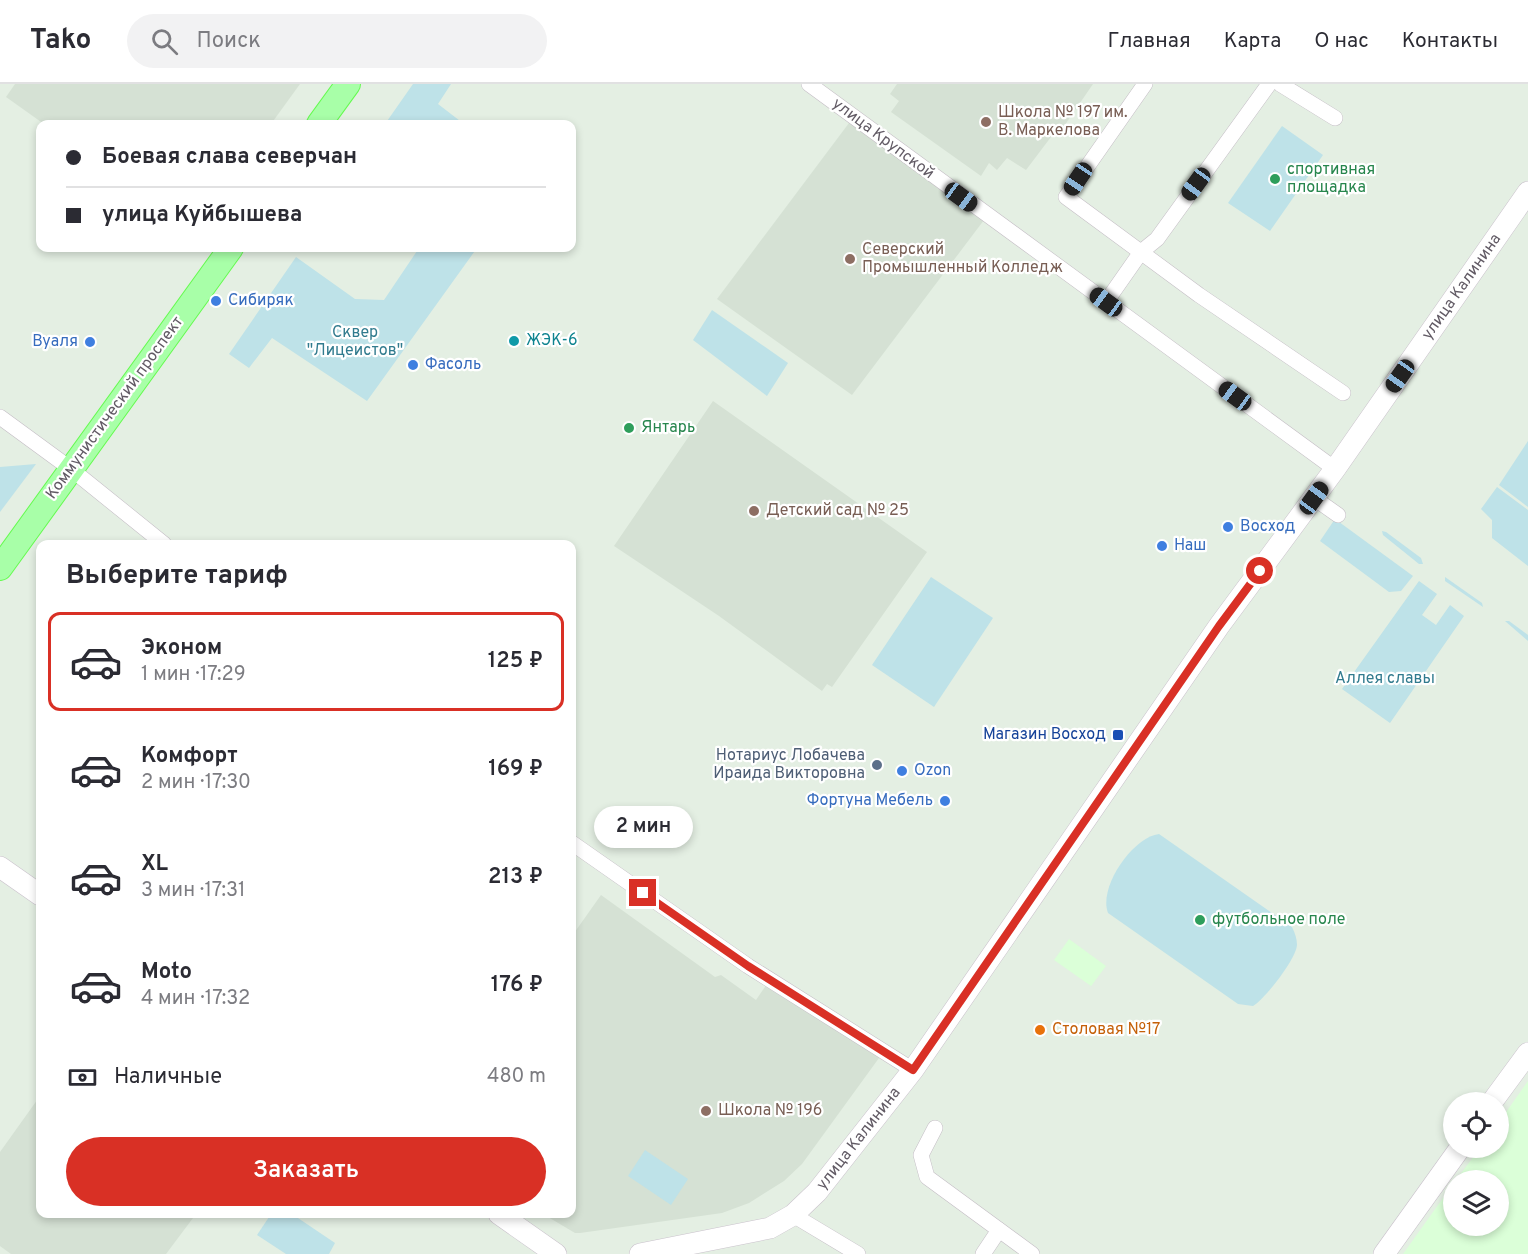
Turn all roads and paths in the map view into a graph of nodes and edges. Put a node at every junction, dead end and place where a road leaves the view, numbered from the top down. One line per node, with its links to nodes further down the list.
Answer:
1 (348, 84): 7 (main road)
2 (808, 84): 11 (street, улица Крупской)
3 (1145, 84): 10 (street)
4 (1269, 84): 10 (street)
5 (1280, 84): 6 (street)
6 (1335, 118)
7 (322, 120)
8 (1528, 192): 15 (main road, улица Калинина)
9 (228, 252): 14 (main road, Коммунистический проспект)
10 (1140, 252): 11 (street); 12 (street)
11 (1106, 302): 15 (street, улица Крупской)
12 (1343, 393)
13 (0, 417): 14 (street)
14 (71, 469): 18 (street); 19 (main road, Коммунистический проспект)
15 (1335, 469): 16 (main road, улица Калинина)
16 (1314, 498): 17 (street); 24 (main road, улица Калинина)
17 (1338, 515)
18 (159, 540)
19 (0, 568)
20 (576, 846): 24 (street)
21 (0, 867): 22 (main road)
22 (36, 892)
23 (1528, 1053): 25 (main road)
24 (913, 1070): 28 (main road, улица Калинина)
25 (1499, 1092)
26 (935, 1128): 30 (street)
27 (1453, 1158): 36 (main road)
28 (794, 1215): 32 (main road, улица Калинина); 33 (street)
29 (505, 1218): 31 (main road)
30 (999, 1230): 34 (street); 35 (street)
31 (556, 1254)
32 (640, 1254)
33 (858, 1254)
34 (983, 1254)
35 (1032, 1254)
36 (1384, 1254)

